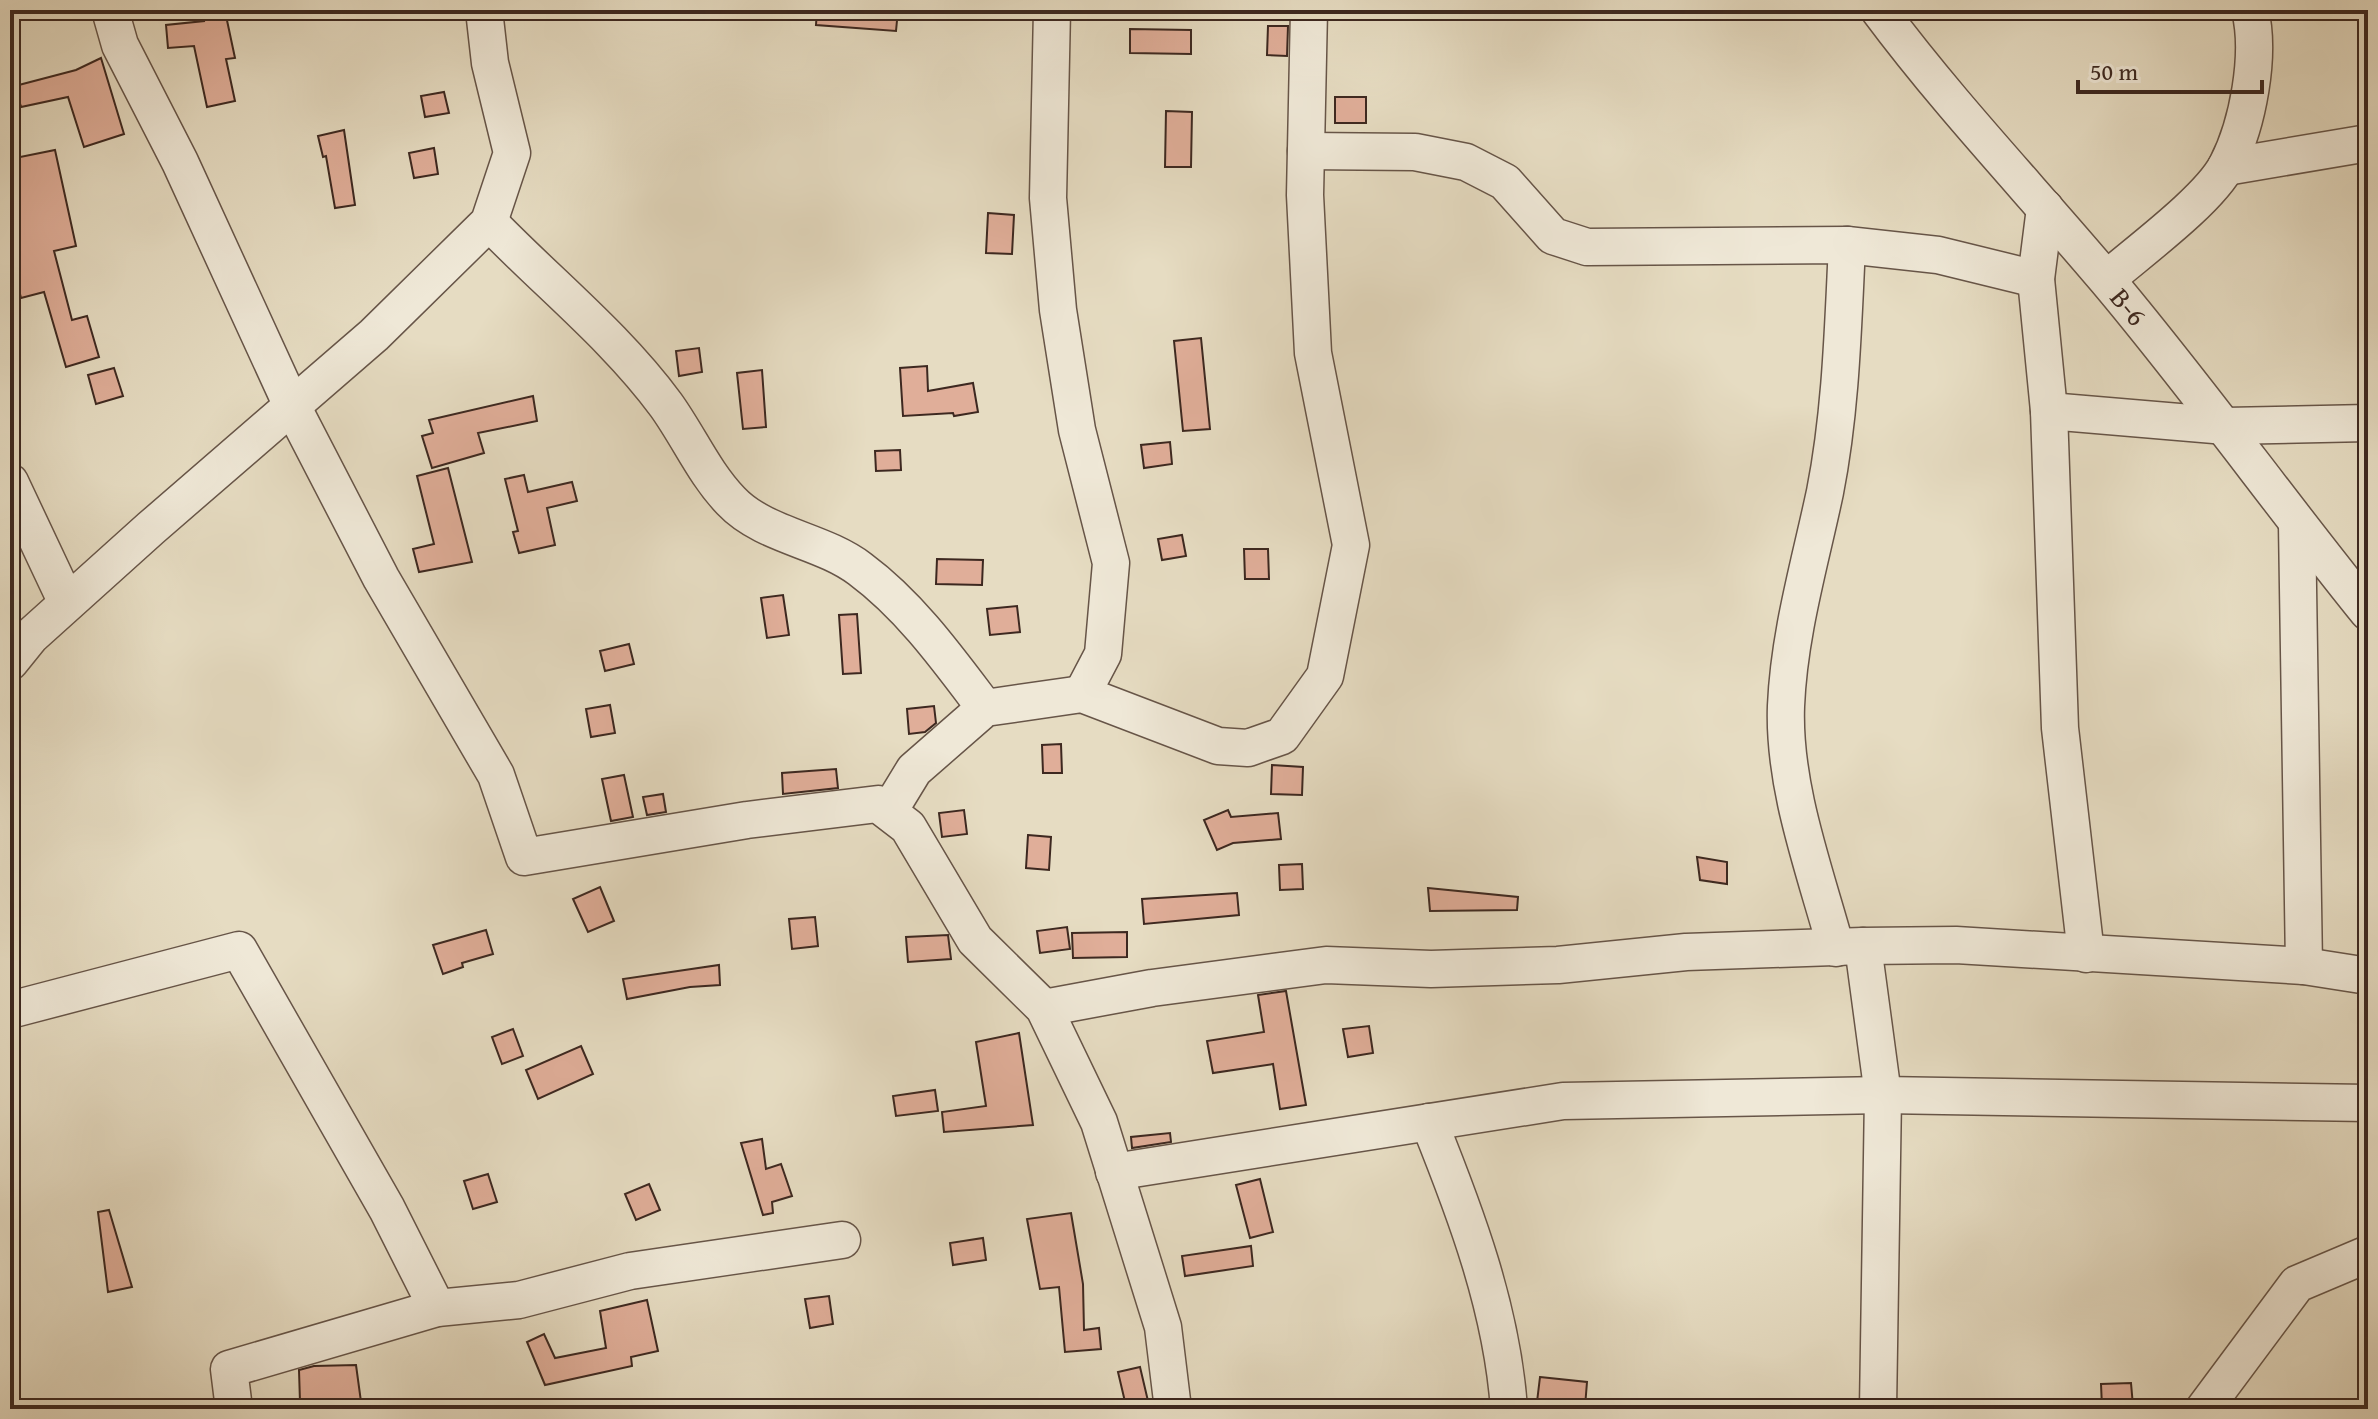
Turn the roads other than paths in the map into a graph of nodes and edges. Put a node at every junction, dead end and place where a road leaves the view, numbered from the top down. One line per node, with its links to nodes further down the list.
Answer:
1 (110, 10): 15 (street)
2 (484, 10): 11 (street)
3 (1052, 10): 24 (street)
4 (1309, 10): 8 (street)
5 (1879, 10): 10 (street, B-6)
6 (2250, 10): 9 (street)
7 (2368, 143): 9 (street)
8 (1306, 151): 12 (street); 24 (street)
9 (2226, 167): 14 (street)
10 (2045, 208): 13 (street); 14 (street, B-6)
11 (489, 222): 15 (street); 25 (street)
12 (1847, 245): 13 (street); 27 (street)
13 (2036, 279): 16 (street)
14 (2107, 279): 18 (street, B-6)
15 (292, 406): 21 (street); 26 (street)
16 (2049, 411): 18 (street); 28 (street)
17 (2368, 423): 18 (street)
18 (2226, 426): 20 (street, B-6)
19 (10, 482): 21 (street)
20 (2297, 524): 22 (street, B-6); 29 (street)
21 (67, 603): 23 (street)
22 (2368, 612)
23 (10, 662)
24 (1082, 694): 25 (street)
25 (985, 708): 26 (street)
26 (889, 811): 31 (street)
27 (1850, 947): 28 (street); 31 (street); 33 (street)
28 (2086, 954): 29 (street)
29 (2304, 966): 30 (street)
30 (2368, 976)
31 (1044, 1008): 36 (street)
32 (10, 1010): 39 (street)
33 (1883, 1095): 34 (street); 35 (street); 43 (street)
34 (2368, 1103)
35 (1429, 1122): 36 (street); 42 (street)
36 (1114, 1172): 41 (street)
37 (842, 1240): 39 (street)
38 (2368, 1254): 44 (street)
39 (437, 1308): 40 (street)
40 (234, 1409)
41 (1173, 1409)
42 (1509, 1409)
43 (1878, 1409)
44 (2204, 1409)

